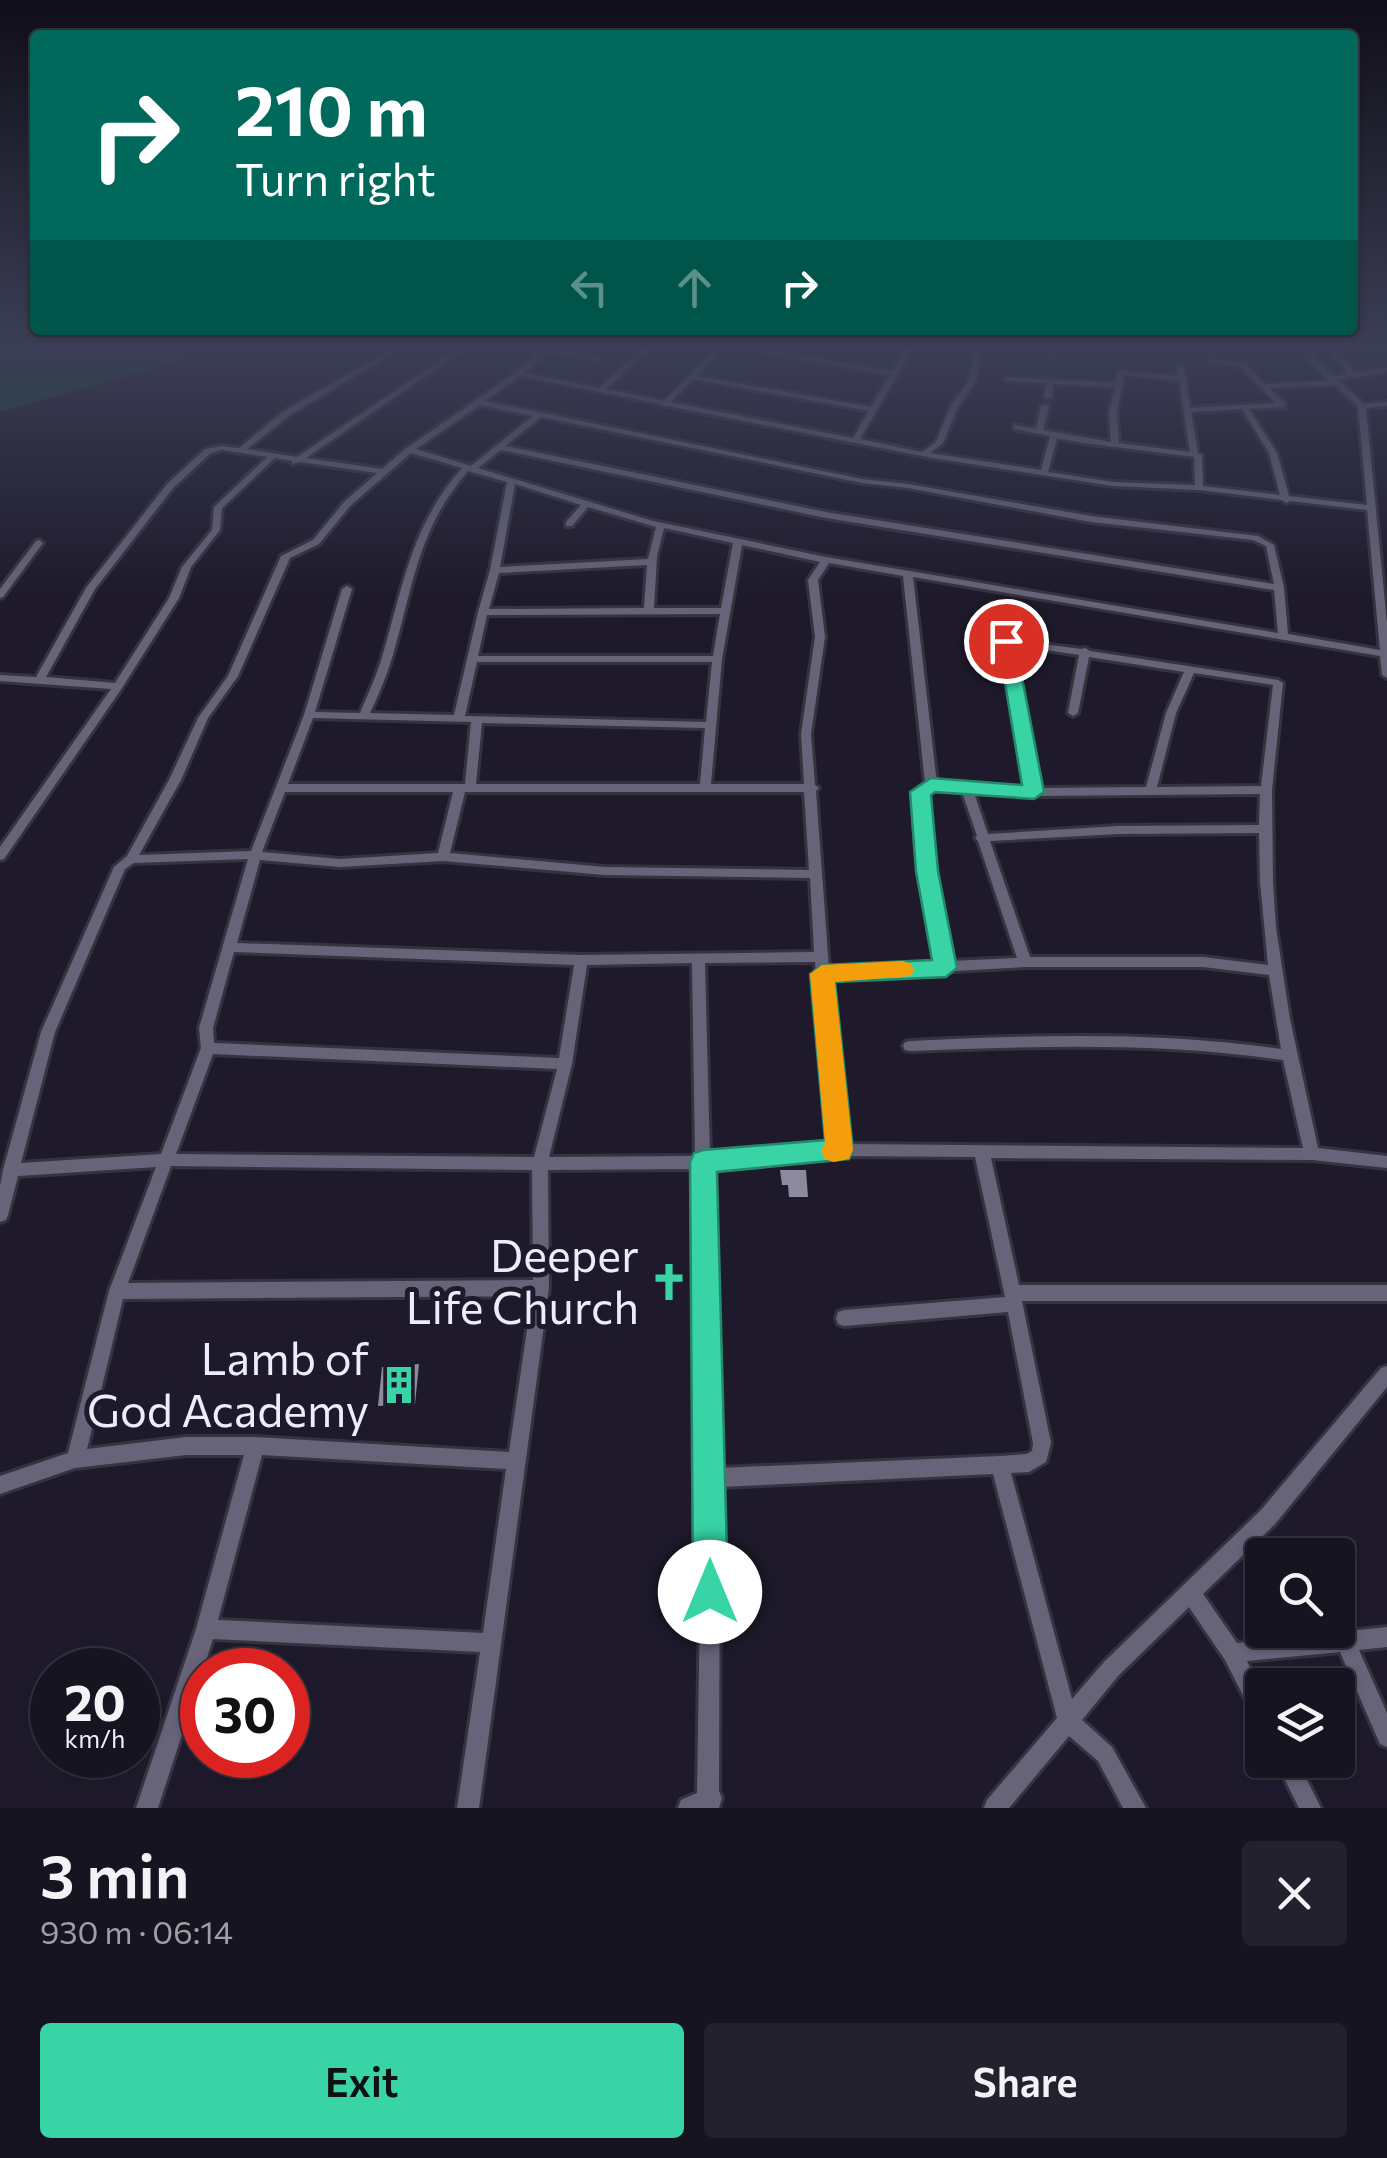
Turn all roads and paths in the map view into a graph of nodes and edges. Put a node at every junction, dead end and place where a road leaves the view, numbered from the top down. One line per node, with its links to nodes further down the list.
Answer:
1 (267, 428): 20 (street)
2 (344, 428): 24 (street)
3 (441, 428): 19 (street)
4 (521, 428): 18 (street)
5 (608, 428): 44 (street)
6 (792, 428): 16 (street)
7 (863, 428): 16 (street)
8 (946, 428): 21 (street)
9 (1025, 428): 14 (street)
10 (1114, 428): 17 (street)
11 (1189, 428): 22 (street)
12 (1258, 428): 30 (street)
13 (1364, 428): 32 (street)
14 (1039, 431): 15 (street)
15 (1054, 434): 17 (street); 27 (street)
16 (856, 440): 21 (street)
17 (1115, 444): 22 (street)
18 (498, 447): 25 (street); 44 (street)
19 (410, 450): 25 (street); 26 (street)
20 (240, 451): 23 (street); 59 (street)
21 (924, 454): 27 (street)
22 (1194, 454): 29 (street)
23 (272, 457): 24 (street); 60 (street)
24 (294, 462): 26 (street)
25 (469, 469): 28 (street); 63 (street)
26 (384, 472): 81 (street)
27 (1044, 473): 29 (street)
28 (511, 482): 31 (street); 41 (street)
29 (1199, 488): 30 (street)
30 (1286, 500): 32 (street)
31 (586, 504): 33 (street); 34 (street)
32 (1372, 508): 35 (street)
33 (569, 524)
34 (661, 525): 37 (street); 40 (street)
35 (1374, 527): 36 (street); 42 (street)
36 (1387, 529)
37 (738, 541): 39 (street); 49 (street)
38 (39, 543): 46 (street)
39 (826, 560): 43 (street); 72 (street)
40 (651, 562): 41 (street); 47 (street)
41 (495, 570): 48 (street)
42 (1382, 570): 50 (street)
43 (908, 575): 51 (street); 67 (street)
44 (1279, 588): 51 (street)
45 (347, 589): 62 (street)
46 (0, 595)
47 (648, 610): 48 (street); 49 (street)
48 (483, 612): 55 (street)
49 (724, 612): 54 (street)
50 (1384, 614): 53 (street)
51 (1283, 635): 53 (street)
52 (1086, 651): 56 (street); 61 (street); 75 (street)
53 (1386, 654): 57 (street)
54 (718, 658): 55 (street); 66 (street)
55 (473, 659): 64 (street)
56 (1190, 670): 73 (street); 74 (street)
57 (1387, 675)
58 (2, 680): 59 (street)
59 (38, 680): 60 (street)
60 (118, 686): 78 (street)
61 (1073, 713)
62 (308, 715): 63 (street); 70 (street)
63 (364, 716): 64 (street)
64 (459, 718): 65 (street)
65 (477, 720): 66 (street); 68 (street)
66 (712, 725): 71 (street)
67 (931, 785): 69 (street); 88 (street)
68 (465, 787): 70 (street); 71 (street); 80 (street)
69 (966, 787): 75 (street); 77 (street)
70 (281, 788): 79 (street)
71 (705, 788): 72 (street)
72 (813, 788): 82 (street)
73 (1150, 790): 74 (street); 75 (street)
74 (1266, 790): 76 (street)
75 (1034, 792)
76 (1266, 828): 77 (street); 89 (street)
77 (981, 838): 87 (street)
78 (0, 856)
79 (255, 856): 80 (street); 81 (street); 83 (street)
80 (443, 857): 82 (street)
81 (131, 859): 102 (street)
82 (816, 874): 84 (street)
83 (230, 947): 86 (street); 92 (street)
84 (821, 957): 85 (street); 90 (street)
85 (698, 958): 86 (street); 99 (street)
86 (581, 960): 94 (street)
87 (1025, 962): 88 (street); 89 (street)
88 (946, 968): 90 (street)
89 (1275, 970): 93 (street)
90 (822, 974): 95 (street)
91 (910, 1046): 93 (street)
92 (208, 1048): 94 (street); 98 (street)
93 (1287, 1055): 97 (street)
94 (564, 1064): 101 (street)
95 (840, 1150): 96 (street); 99 (street)
96 (982, 1153): 97 (street); 107 (street)
97 (1312, 1154): 100 (street)
98 (164, 1160): 101 (street); 102 (street); 105 (street)
99 (703, 1162): 101 (street); 114 (street)
100 (1387, 1162)
101 (540, 1164): 104 (street)
102 (11, 1170): 103 (street)
103 (0, 1215)
104 (541, 1288): 105 (street); 112 (street)
105 (117, 1291): 111 (street)
106 (1387, 1294): 107 (street)
107 (1013, 1298): 108 (street); 113 (street)
108 (844, 1318)
109 (1387, 1374): 116 (street)
110 (256, 1446): 111 (street); 112 (street); 117 (street)
111 (75, 1459): 115 (street)
112 (516, 1461): 120 (street)
113 (1000, 1465): 114 (street); 125 (street)
114 (710, 1478): 128 (street)
115 (0, 1485)
116 (1190, 1592): 123 (street); 125 (street)
117 (206, 1629): 120 (street); 129 (street)
118 (1387, 1637): 119 (street)
119 (1355, 1638)
120 (491, 1643): 130 (street)
121 (1266, 1648): 123 (street)
122 (1348, 1648): 126 (street)
123 (1232, 1652): 124 (street)
124 (1245, 1678)
125 (1068, 1721): 132 (street); 133 (street)
126 (1387, 1736)
127 (1295, 1778): 134 (street)
128 (710, 1803): 131 (street)
129 (148, 1808)
130 (468, 1808)
131 (689, 1808)
132 (995, 1808)
133 (1135, 1808)
134 (1310, 1808)

